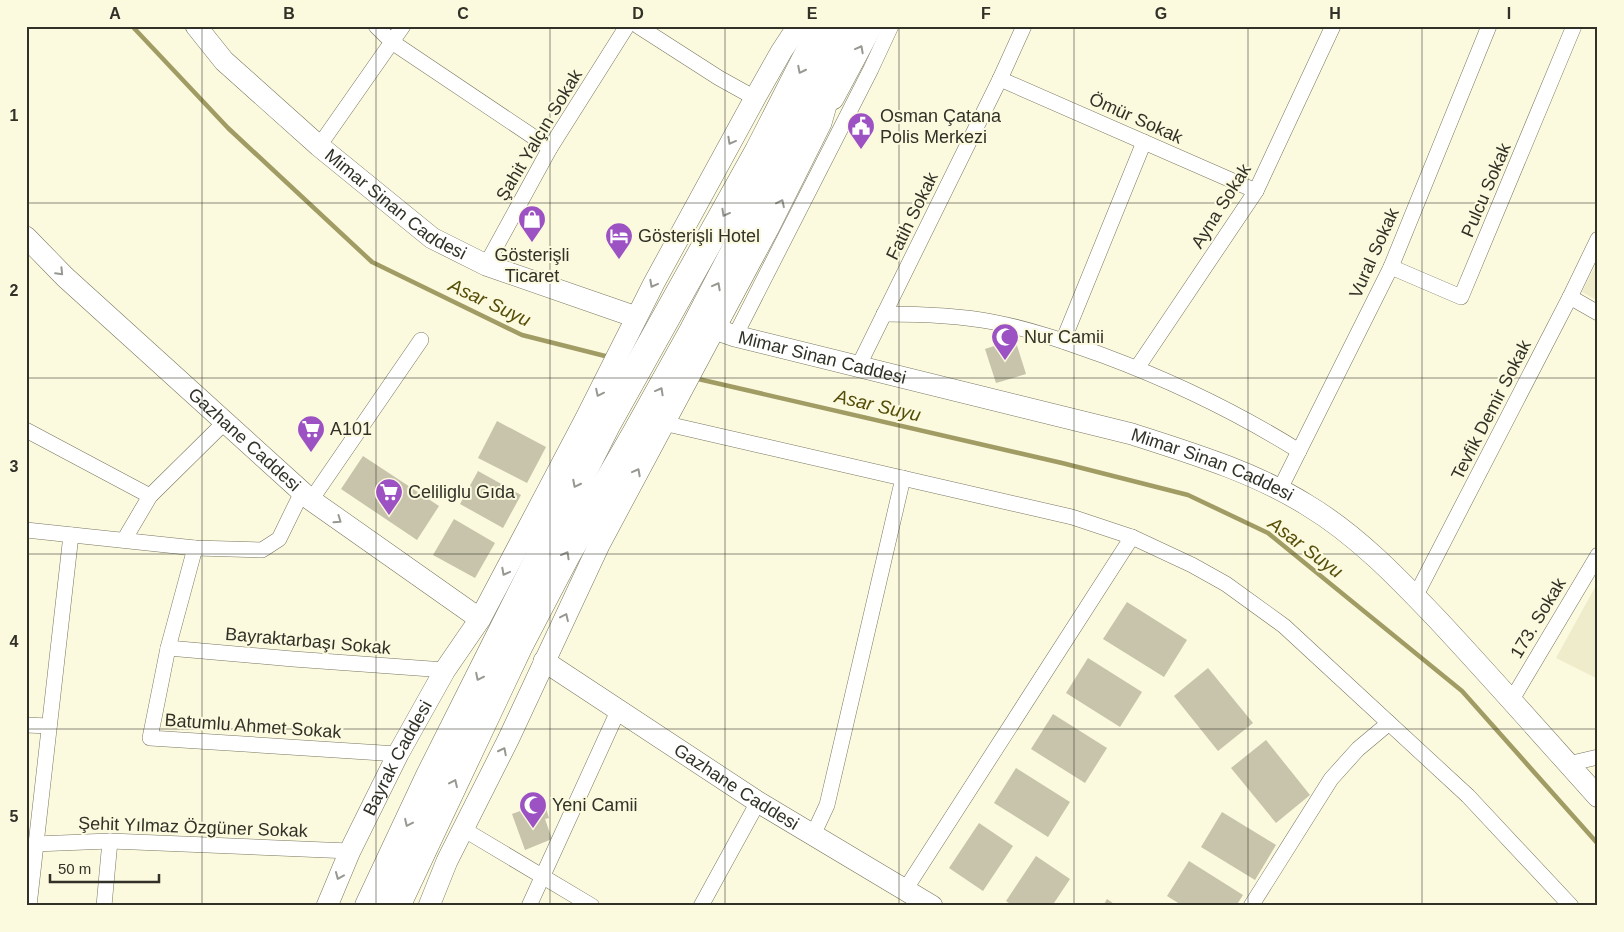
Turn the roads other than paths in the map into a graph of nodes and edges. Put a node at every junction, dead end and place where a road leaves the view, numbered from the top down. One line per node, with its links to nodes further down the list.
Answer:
1 (196, 26): 20 (main road, Mimar Sinan Caddesi)
2 (376, 26): 15 (street)
3 (403, 26): 15 (street)
4 (627, 26): 21 (street, Şahit Yalçın Sokak)
5 (638, 26): 17 (street)
6 (798, 26): 17 (main road, Bayrak Caddesi)
7 (823, 26): 39 (highway, one-way to 39)
8 (872, 26): 18 (main road, one-way to 8)
9 (891, 26): 18 (street)
10 (1024, 26): 16 (street, Fatih Sokak)
11 (1333, 26): 22 (street, Ayna Sokak)
12 (1489, 26): 26 (street, Vural Sokak)
13 (1574, 26): 26 (street, Pulcu Sokak)
14 (848, 36): 18 (main road); 31 (highway, one-way to 14)
15 (392, 42): 20 (street); 21 (street)
16 (1000, 79): 19 (street, Ömür Sokak); 29 (street, Fatih Sokak)
17 (755, 98): 30 (main road, Bayrak Caddesi, one-way to 30)
18 (823, 132): 31 (main road, one-way to 18); 32 (street)
19 (1144, 142): 22 (street, Ömür Sokak); 34 (street)
20 (319, 146): 25 (main road, Mimar Sinan Caddesi)
21 (550, 148): 25 (street, Şahit Yalçın Sokak)
22 (1256, 191): 36 (street, Ayna Sokak)
23 (1598, 239): 27 (street, Tevfik Demir Sokak)
24 (27, 240): 38 (main road, Gazhane Caddesi, one-way to 38)
25 (486, 265): 30 (main road, Mimar Sinan Caddesi)
26 (1391, 266): 41 (street, Vural Sokak)
27 (1570, 297): 28 (street); 52 (street, Tevfik Demir Sokak)
28 (1598, 313)
29 (884, 314): 34 (street); 35 (street, Fatih Sokak)
30 (632, 325): 39 (main road, Bayrak Caddesi, one-way to 39)
31 (706, 333): 32 (main road, Mimar Sinan Caddesi); 37 (main road); 78 (highway, one-way to 31)
32 (735, 336): 35 (main road, Mimar Sinan Caddesi)
33 (422, 340): 45 (street)
34 (1063, 341): 36 (street)
35 (858, 367): 43 (main road, Mimar Sinan Caddesi)
36 (1136, 368): 41 (street)
37 (666, 417): 42 (street); 55 (main road, one-way to 37)
38 (225, 422): 44 (street); 45 (main road, Gazhane Caddesi)
39 (596, 422): 53 (main road, Bayrak Caddesi, one-way to 53); 77 (highway, one-way to 77)
40 (26, 430): 44 (street)
41 (1299, 450): 43 (street, Vural Sokak)
42 (903, 478): 48 (street); 68 (street)
43 (1280, 489): 52 (main road, Mimar Sinan Caddesi)
44 (150, 496): 49 (street)
45 (306, 496): 50 (street); 53 (main road, Gazhane Caddesi, one-way to 53)
46 (26, 530): 47 (street)
47 (71, 535): 49 (street); 61 (street)
48 (1132, 537): 59 (street); 73 (street)
49 (124, 540): 50 (street)
50 (195, 548): 54 (street, Batumlu Ahmet Sokak)
51 (1598, 555): 57 (street, 173. Sokak)
52 (1416, 597): 57 (main road, Mimar Sinan Caddesi)
53 (480, 619): 56 (main road, Bayrak Caddesi)
54 (168, 648): 56 (street, Bayraktarbaşı Sokak); 62 (street, Batumlu Ahmet Sokak)
55 (544, 662): 58 (main road, Gazhane Caddesi); 67 (main road, one-way to 55)
56 (445, 670): 62 (main road, Bayrak Caddesi)
57 (1511, 700): 64 (main road, Mimar Sinan Caddesi)
58 (618, 711): 66 (main road, Gazhane Caddesi); 72 (street)
59 (1389, 723): 84 (street); 85 (street)
60 (26, 725): 61 (street)
61 (49, 726): 70 (street)
62 (398, 754): 71 (main road, Bayrak Caddesi)
63 (1598, 757): 64 (street)
64 (1568, 764): 65 (main road, Mimar Sinan Caddesi)
65 (1598, 797)
66 (758, 802): 68 (main road, Gazhane Caddesi); 82 (street)
67 (464, 829): 72 (street); 79 (main road)
68 (813, 835): 73 (main road, Gazhane Caddesi)
69 (110, 841): 70 (street, Şehit Yılmaz Özgüner Sokak); 71 (street, Şehit Yılmaz Özgüner Sokak); 75 (street)
70 (35, 844): 74 (street)
71 (350, 851): 76 (main road, Bayrak Caddesi, one-way to 76)
72 (543, 876): 80 (street); 81 (street)
73 (905, 890): 83 (main road, Gazhane Caddesi)
74 (29, 906)
75 (104, 906)
76 (327, 906)
77 (369, 906)
78 (396, 906)
79 (429, 906)
80 (529, 906)
81 (592, 906)
82 (701, 906)
83 (932, 906)
84 (1251, 906)
85 (1571, 906)

